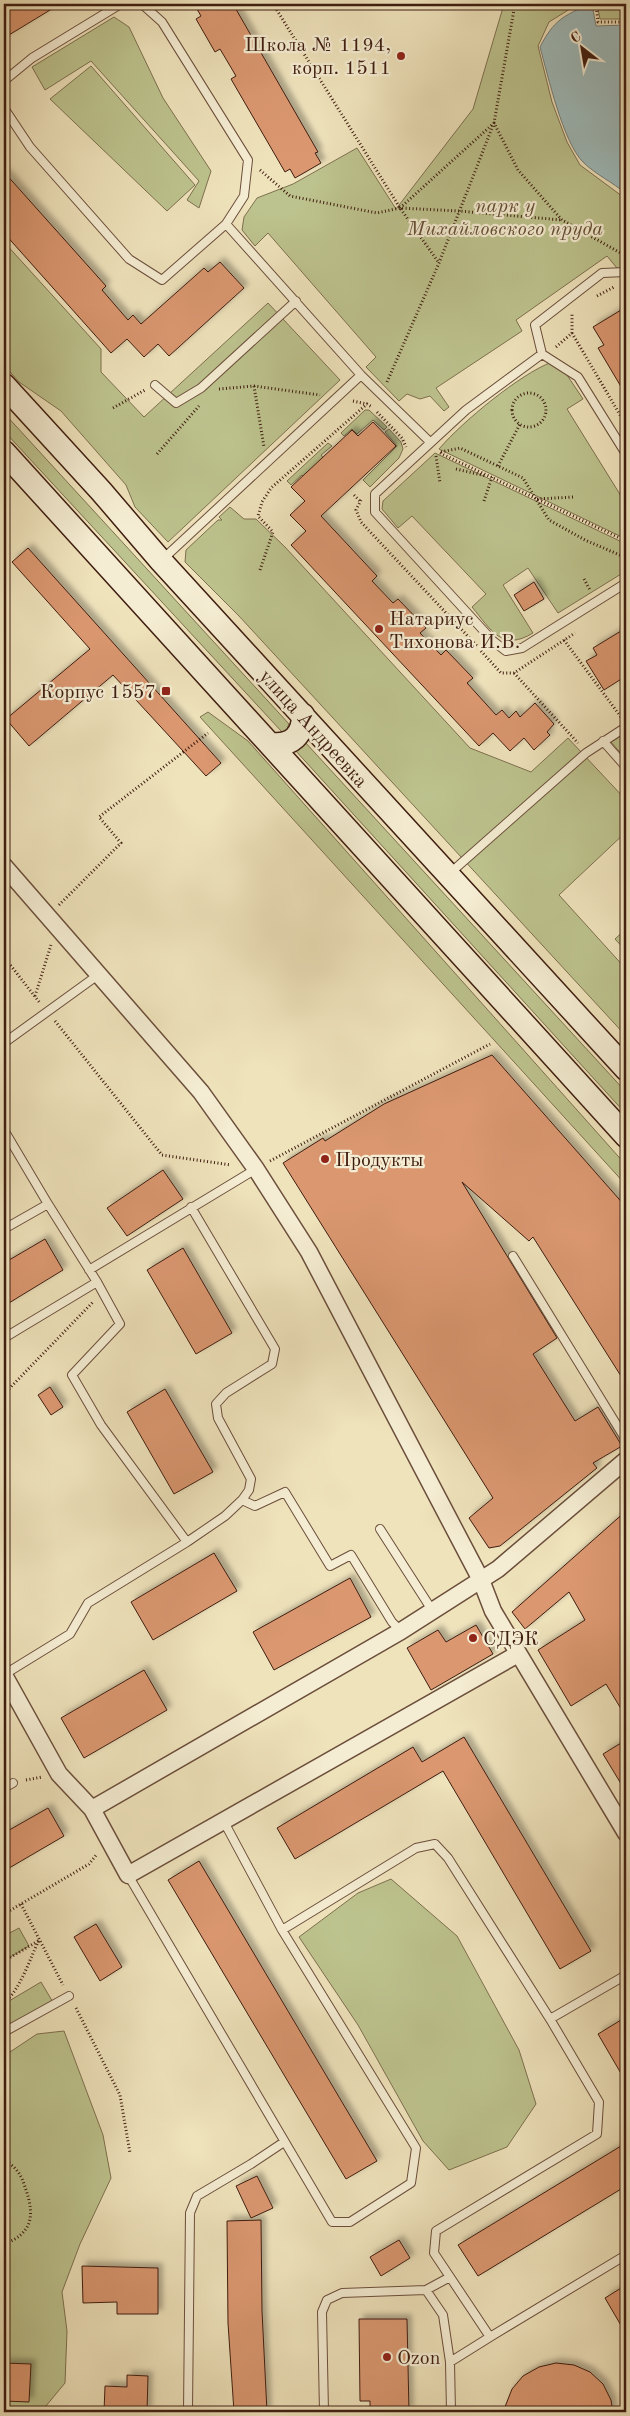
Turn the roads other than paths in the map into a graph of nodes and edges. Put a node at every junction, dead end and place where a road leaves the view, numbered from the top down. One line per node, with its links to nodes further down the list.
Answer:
1 (4, 81): 3 (lane)
2 (4, 108): 3 (lane)
3 (226, 224): 5 (lane)
4 (626, 272): 6 (lane)
5 (296, 301): 7 (lane); 9 (lane)
6 (542, 354): 10 (lane); 12 (lane)
7 (361, 375): 10 (lane); 13 (lane)
8 (4, 385): 13 (main road, улица Андреевка)
9 (155, 385)
10 (429, 441): 14 (lane)
11 (4, 452): 18 (main road)
12 (626, 454)
13 (161, 561): 15 (main road, улица Андреевка)
14 (626, 583)
15 (303, 715): 18 (main road); 21 (main road, улица Андреевка)
16 (626, 725): 17 (lane)
17 (603, 741): 19 (lane); 21 (lane)
18 (272, 744): 26 (main road)
19 (626, 768)
20 (4, 866): 22 (street)
21 (448, 875): 24 (main road, улица Андреевка)
22 (98, 975): 23 (lane); 27 (street)
23 (4, 1043)
24 (626, 1069)
25 (4, 1130): 28 (lane)
26 (626, 1136)
27 (256, 1169): 29 (lane); 40 (street)
28 (48, 1204): 30 (lane); 32 (lane)
29 (191, 1207): 32 (lane); 37 (lane)
30 (4, 1229)
31 (513, 1256): 35 (lane)
32 (89, 1270): 33 (lane)
33 (97, 1282): 34 (lane); 39 (lane)
34 (4, 1338)
35 (626, 1440)
36 (626, 1460): 40 (street)
37 (242, 1500): 39 (lane); 42 (lane)
38 (380, 1529): 41 (lane)
39 (187, 1542): 44 (lane)
40 (481, 1580): 41 (street); 43 (street)
41 (432, 1610): 42 (street)
42 (401, 1631): 47 (street)
43 (518, 1654): 48 (street); 49 (street)
44 (4, 1674): 47 (street)
45 (13, 1783): 46 (lane)
46 (4, 1788)
47 (92, 1809): 50 (street)
48 (223, 1820): 50 (street); 51 (lane)
49 (626, 1833)
50 (128, 1875): 56 (lane)
51 (282, 1930): 54 (lane); 56 (lane)
52 (626, 1975): 54 (lane)
53 (69, 1996): 55 (lane)
54 (550, 2019): 58 (lane)
55 (4, 2032)
56 (284, 2142): 62 (lane)
57 (626, 2255): 60 (lane)
58 (450, 2277): 59 (lane); 60 (lane)
59 (426, 2290): 61 (lane); 63 (lane)
60 (490, 2337): 61 (lane)
61 (450, 2362): 64 (lane)
62 (188, 2412)
63 (324, 2412)
64 (451, 2412)

